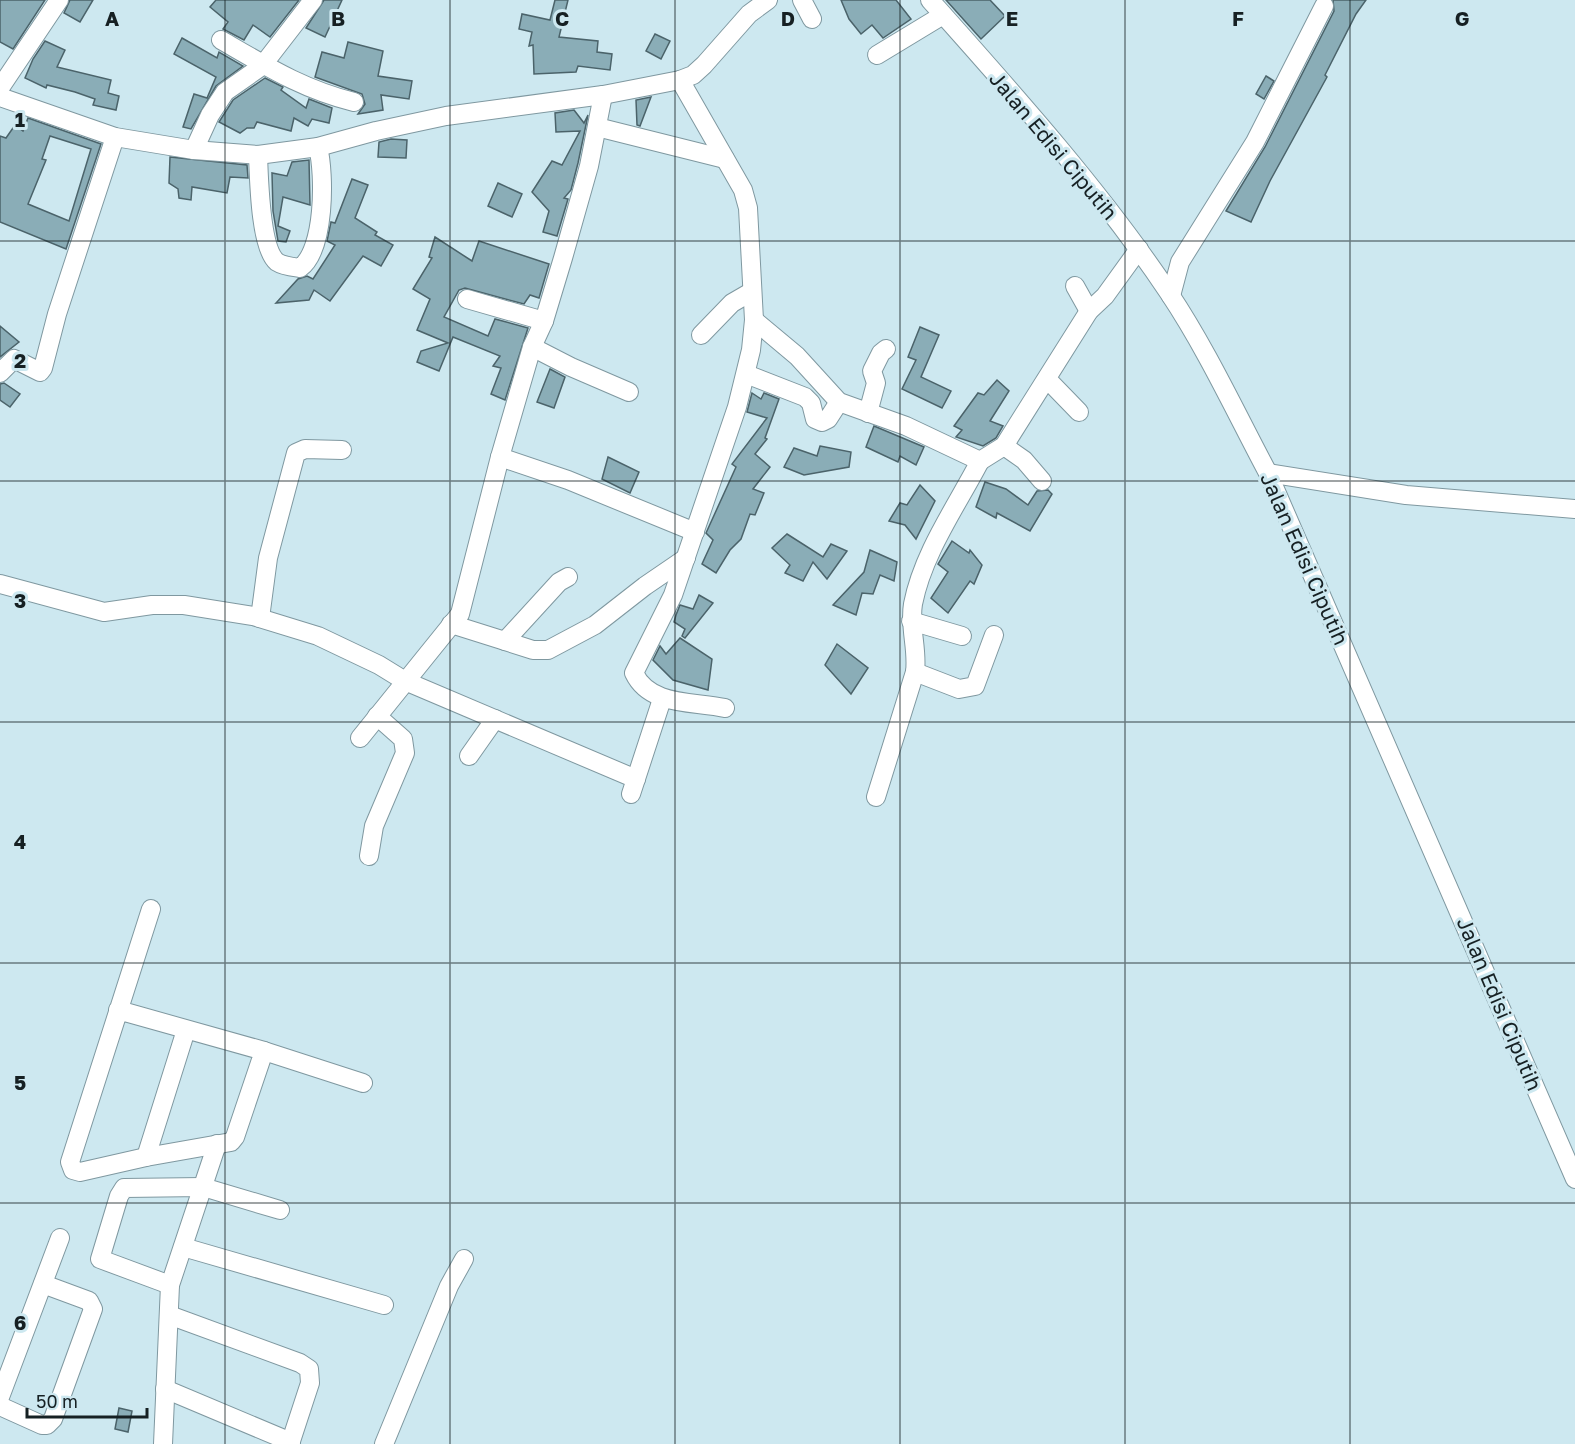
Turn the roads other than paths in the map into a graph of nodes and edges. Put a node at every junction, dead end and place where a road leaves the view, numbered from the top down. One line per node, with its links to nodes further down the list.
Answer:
1 (59, 0): 13 (street)
2 (313, 0): 11 (street)
3 (768, 0): 12 (street)
4 (802, 0): 8 (street)
5 (930, 0): 7 (street, Jalan Edisi Ciputih)
6 (1324, 6): 26 (street)
7 (943, 15): 10 (street); 23 (street, Jalan Edisi Ciputih)
8 (812, 19)
9 (221, 40): 11 (street)
10 (876, 55)
11 (262, 66): 16 (street); 20 (street)
12 (680, 80): 14 (street); 22 (street)
13 (0, 88)
14 (603, 95): 17 (street); 19 (street)
15 (0, 97): 18 (street)
16 (354, 102)
17 (597, 127): 22 (street); 29 (street)
18 (115, 137): 20 (street); 34 (street)
19 (318, 147): 21 (street); 21 (street)
20 (195, 150): 21 (street)
21 (258, 155)
22 (725, 159): 25 (street)
23 (1139, 249): 26 (street, Jalan Edisi Ciputih); 28 (street)
24 (1075, 286): 28 (street)
25 (752, 292): 30 (street); 31 (street)
26 (1171, 296): 45 (street, Jalan Edisi Ciputih)
27 (467, 299): 29 (street)
28 (1089, 311): 36 (street)
29 (544, 321): 32 (street)
30 (754, 321): 35 (street); 38 (street)
31 (701, 335)
32 (532, 347): 37 (street); 43 (street)
33 (886, 349): 40 (street)
34 (0, 373)
35 (746, 374): 38 (street); 48 (street)
36 (1047, 379): 39 (street); 41 (street)
37 (629, 392)
38 (838, 402): 40 (street)
39 (1079, 412)
40 (868, 413): 44 (street)
41 (1004, 446): 44 (street); 46 (street)
42 (342, 450): 52 (street)
43 (500, 457): 48 (street); 54 (street)
44 (980, 461): 53 (street)
45 (1268, 473): 47 (street); 75 (street, Jalan Edisi Ciputih)
46 (1042, 481)
47 (1575, 509)
48 (695, 532): 49 (street)
49 (686, 558): 57 (street); 60 (street)
50 (568, 577): 57 (street)
51 (0, 584): 52 (street)
52 (260, 618): 59 (street)
53 (911, 621): 56 (street); 58 (street)
54 (451, 624): 57 (street); 59 (street)
55 (994, 635): 58 (street)
56 (962, 636)
57 (505, 641)
58 (915, 672): 66 (street)
59 (405, 681): 62 (street); 63 (street)
60 (662, 699): 61 (street); 63 (street)
61 (725, 708)
62 (377, 716): 64 (street); 67 (street)
63 (495, 719): 65 (street)
64 (360, 738)
65 (469, 756)
66 (876, 797)
67 (369, 856)
68 (151, 909): 69 (street)
69 (118, 1011): 70 (street); 74 (street)
70 (186, 1029): 71 (street); 74 (street)
71 (264, 1051): 72 (street); 73 (street)
72 (363, 1083)
73 (217, 1144): 74 (street); 76 (street)
74 (146, 1157)
75 (1575, 1179)
76 (202, 1187): 77 (street); 79 (street); 82 (street)
77 (280, 1210)
78 (60, 1238): 81 (street)
79 (183, 1247): 82 (street); 83 (street)
80 (464, 1259): 90 (street)
81 (42, 1284): 86 (street); 87 (street)
82 (170, 1285): 84 (street)
83 (384, 1305)
84 (169, 1315): 85 (street); 88 (street)
85 (165, 1389): 88 (street); 89 (street)
86 (0, 1397)
87 (0, 1406)
88 (290, 1443)
89 (163, 1444)
90 (384, 1444)

